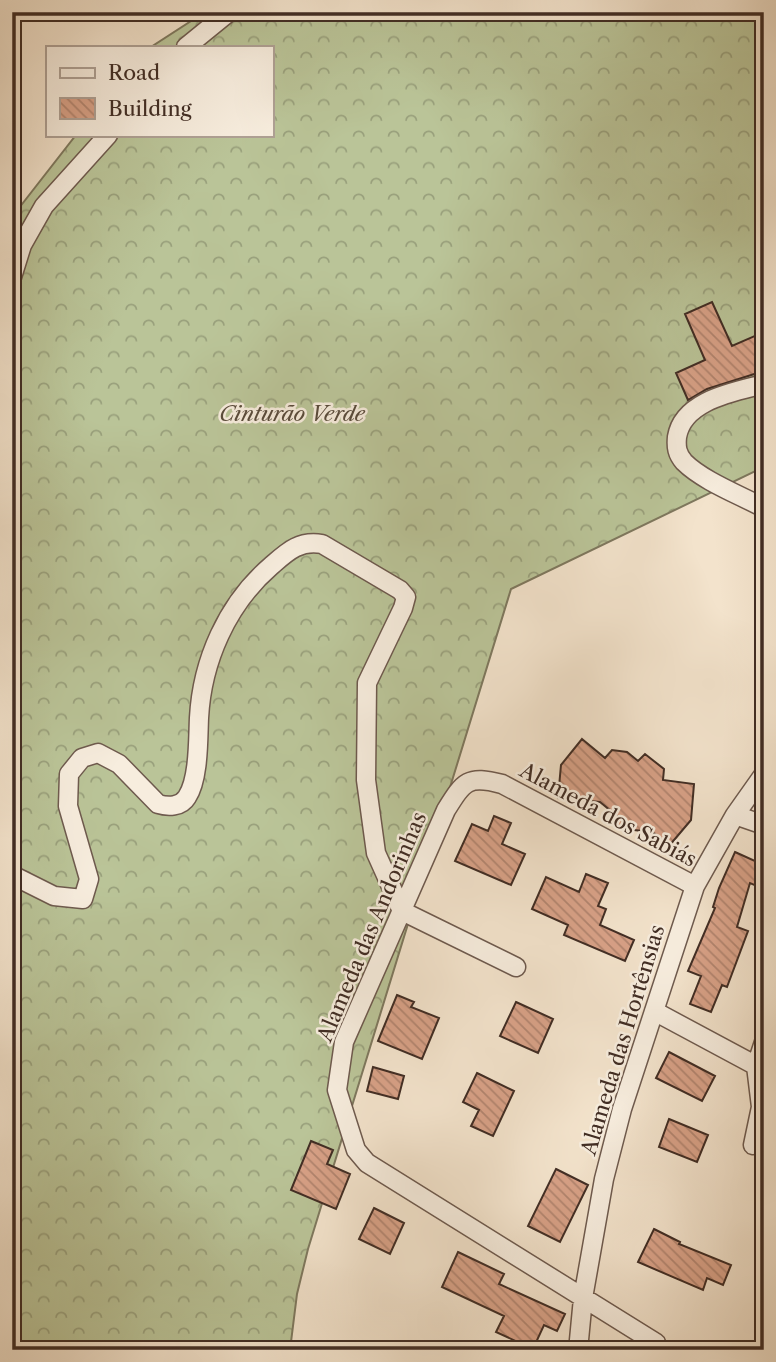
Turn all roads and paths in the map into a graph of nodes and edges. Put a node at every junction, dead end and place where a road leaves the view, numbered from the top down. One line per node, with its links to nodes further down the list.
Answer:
1 (229, 12): 2 (street)
2 (187, 46)
3 (107, 136): 4 (street)
4 (12, 277)
5 (764, 384): 6 (street)
6 (764, 508)
7 (764, 774): 9 (street, Alameda das Hortênsias)
8 (460, 786): 12 (street, Alameda dos Sabiás); 13 (street, Alameda das Andorinhas)
9 (735, 815): 10 (street); 12 (street, Alameda das Hortênsias)
10 (764, 825)
11 (12, 875): 13 (street)
12 (695, 886): 15 (street, Alameda das Hortênsias)
13 (402, 911): 14 (street); 19 (street, Alameda das Andorinhas)
14 (516, 967)
15 (654, 1011): 17 (street); 19 (street, Alameda das Hortênsias)
16 (764, 1042): 17 (street)
17 (760, 1068): 18 (street)
18 (754, 1145)
19 (583, 1298): 20 (street, Alameda das Hortênsias); 21 (street, Alameda das Andorinhas)
20 (579, 1340)
21 (656, 1343)

